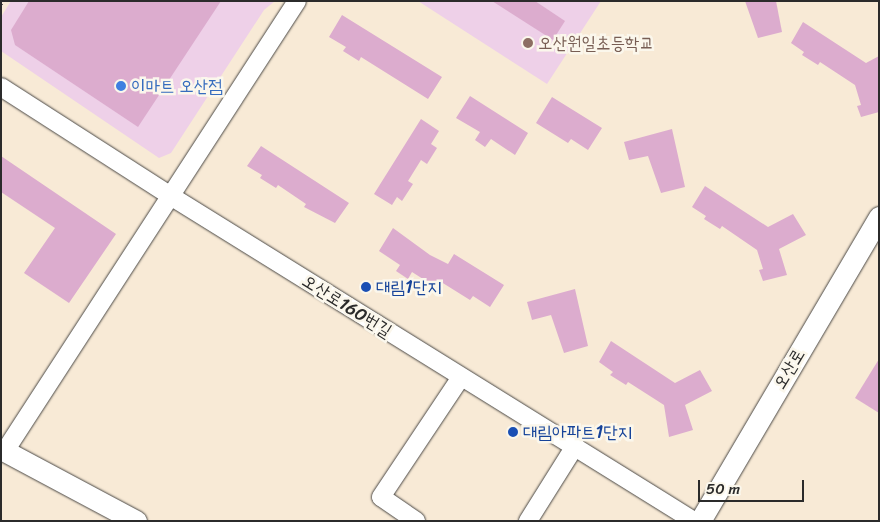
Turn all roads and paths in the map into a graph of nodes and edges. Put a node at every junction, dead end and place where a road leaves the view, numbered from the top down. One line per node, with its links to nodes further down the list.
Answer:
1 (297, 1): 3 (street)
2 (1, 87): 3 (street, 오산로160번길)
3 (169, 195): 5 (street, 오산로160번길); 7 (street)
4 (879, 217): 12 (street, 오산로)
5 (461, 377): 6 (street, 오산로160번길); 9 (street)
6 (575, 446): 10 (street); 11 (street, 오산로160번길)
7 (3, 450): 8 (street)
8 (136, 521)
9 (416, 521)
10 (528, 521)
11 (694, 521)
12 (700, 521)

